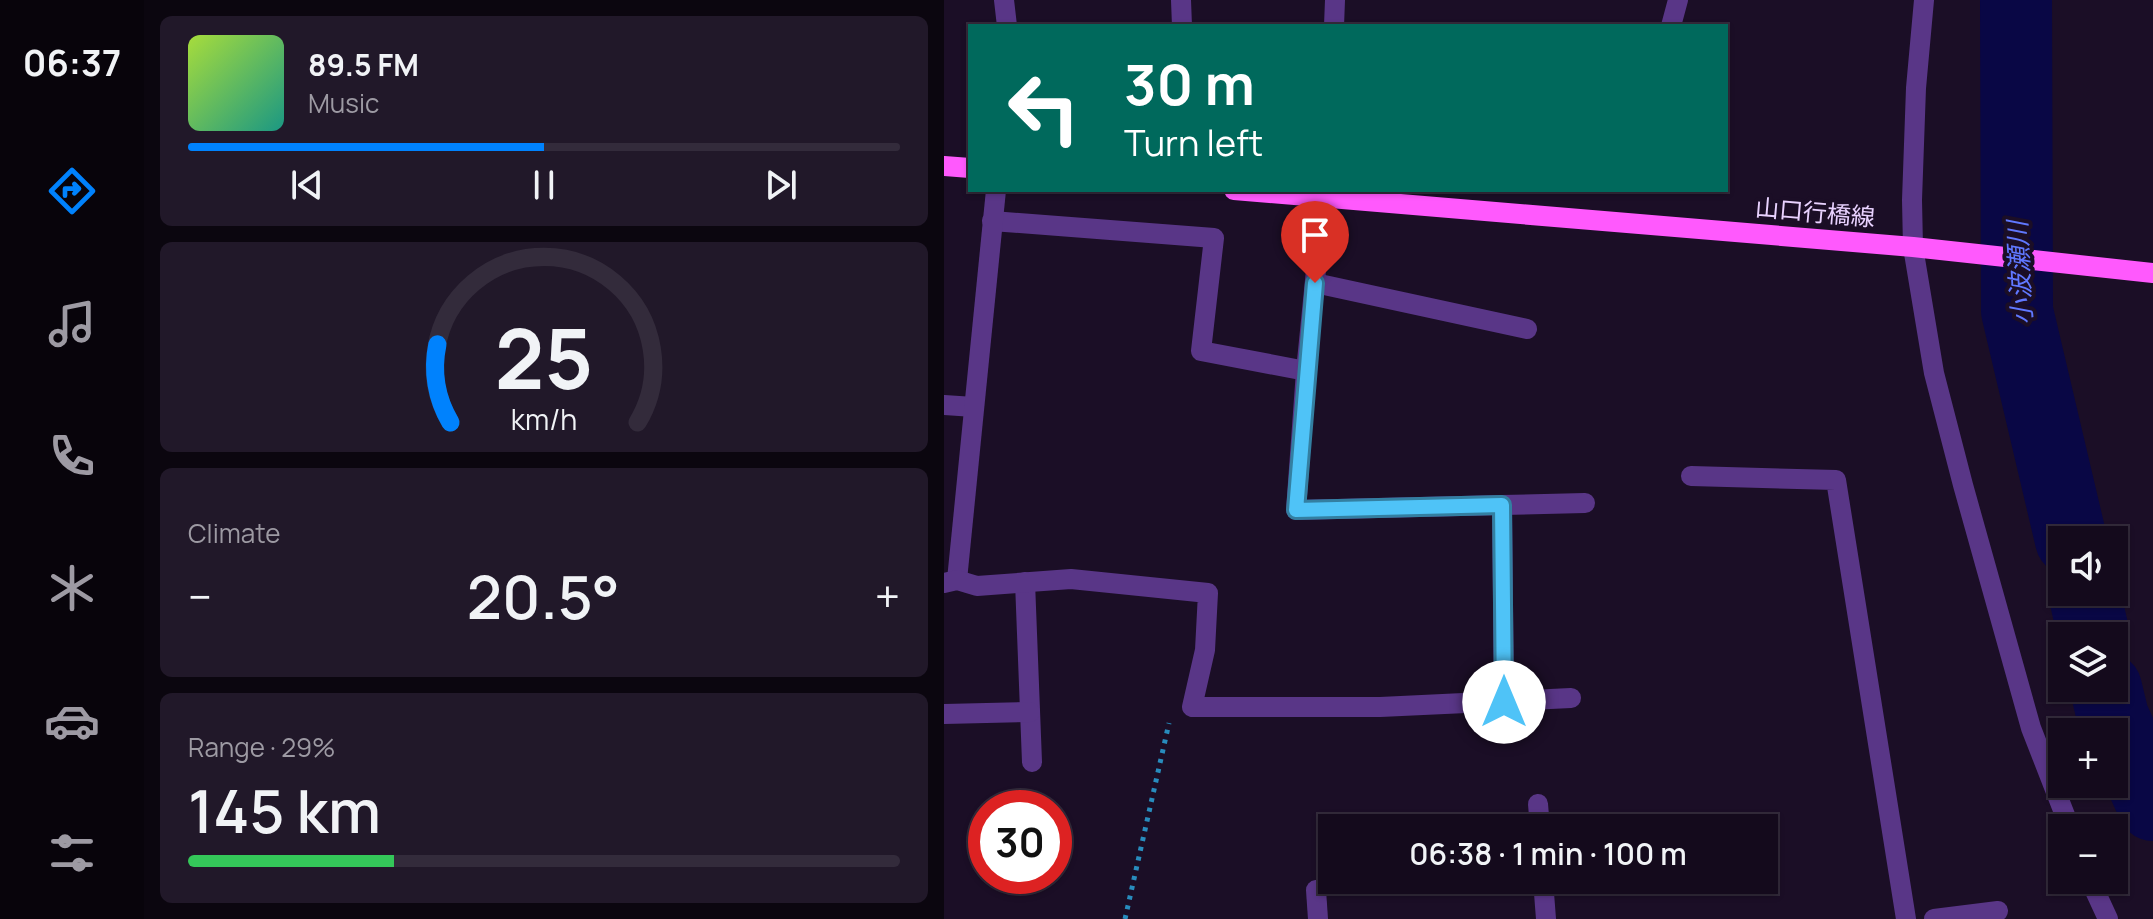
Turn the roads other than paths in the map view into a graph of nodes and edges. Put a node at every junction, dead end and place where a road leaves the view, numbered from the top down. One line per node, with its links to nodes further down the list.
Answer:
1 (1004, 0): 6 (street)
2 (1181, 0): 7 (street)
3 (1335, 0): 8 (street)
4 (1678, 0): 9 (street)
5 (1924, 0): 16 (street)
6 (1007, 24)
7 (1182, 24)
8 (1334, 24)
9 (1672, 24)
10 (944, 166): 11 (main road)
11 (968, 168)
12 (996, 192): 14 (street)
13 (1258, 192): 16 (main road, 山口行橋線)
14 (992, 221): 20 (street); 22 (street)
15 (1319, 240): 18 (street)
16 (1913, 247): 17 (main road, 山口行橋線); 35 (street)
17 (2153, 273)
18 (1315, 283): 19 (street); 20 (street)
19 (1527, 329)
20 (1306, 371): 25 (street)
21 (944, 405): 22 (street)
22 (974, 407): 26 (street)
23 (1691, 476): 42 (street)
24 (1585, 503): 25 (street)
25 (1502, 505): 29 (street)
26 (950, 582): 27 (street)
27 (1025, 582): 29 (street); 30 (street)
28 (1571, 698): 29 (street)
29 (1504, 702)
30 (1030, 712): 31 (street); 32 (street)
31 (944, 714)
32 (1032, 762)
33 (1538, 804): 34 (street)
34 (1539, 814)
35 (2065, 814)
36 (1316, 890): 40 (street)
37 (1544, 894): 41 (street)
38 (2096, 894): 44 (street)
39 (1998, 911): 43 (street)
40 (1318, 919)
41 (1546, 919)
42 (1906, 919)
43 (1934, 919)
44 (2108, 919)

